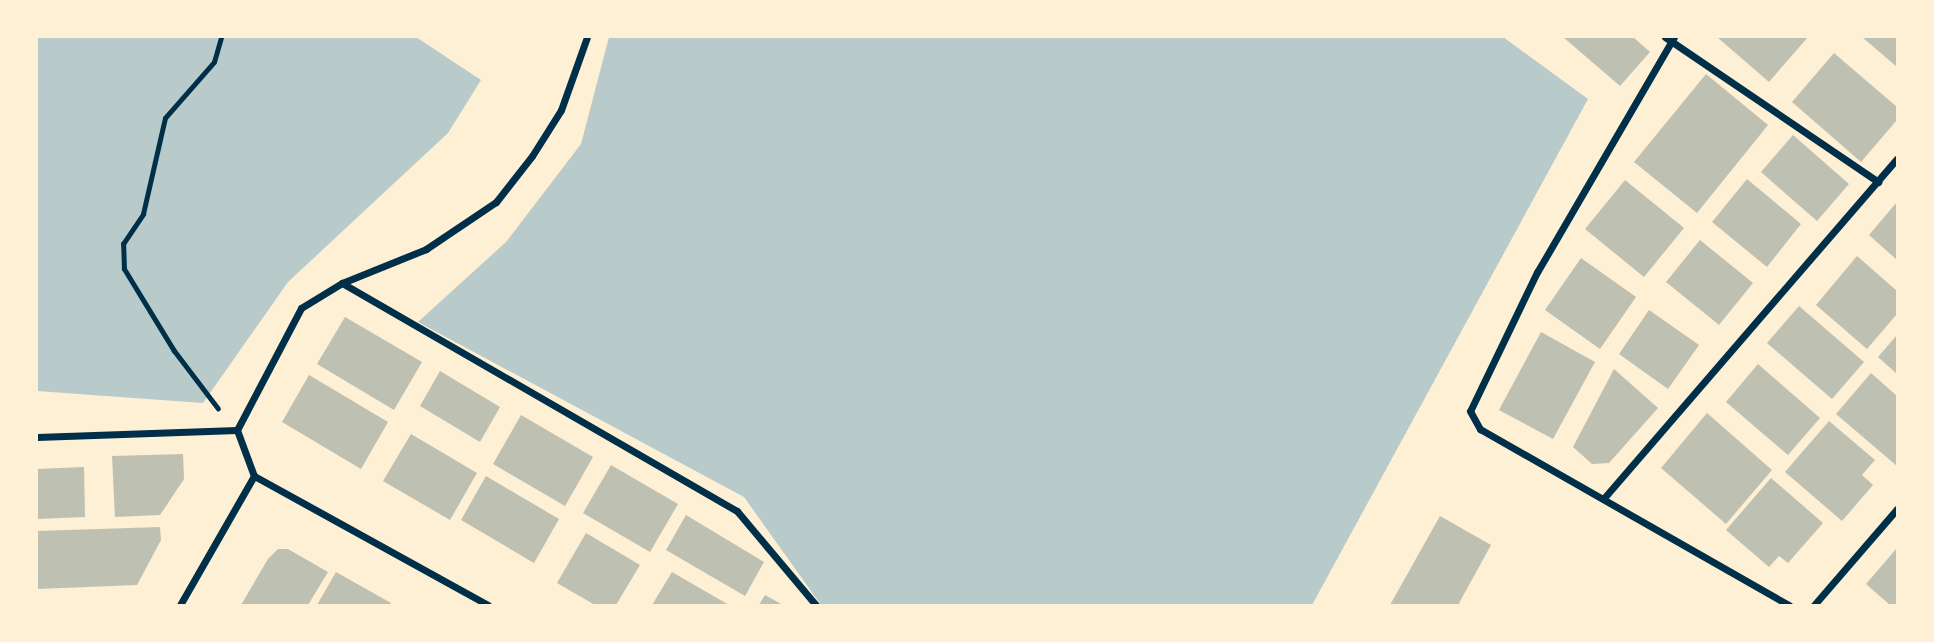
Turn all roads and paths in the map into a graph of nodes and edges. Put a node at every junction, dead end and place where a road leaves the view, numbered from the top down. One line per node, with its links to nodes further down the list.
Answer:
1 (221, 37): 7 (path)
2 (587, 37): 6 (street)
3 (1670, 38): 5 (street); 11 (street)
4 (1897, 159): 5 (street)
5 (1878, 182): 11 (street)
6 (342, 283): 8 (street); 15 (street)
7 (215, 406)
8 (237, 429): 9 (street); 10 (street)
9 (37, 437)
10 (254, 476): 13 (street); 14 (street)
11 (1604, 498): 16 (street)
12 (1897, 509): 17 (street)
13 (180, 605)
14 (488, 605)
15 (816, 605)
16 (1789, 605)
17 (1814, 605)

